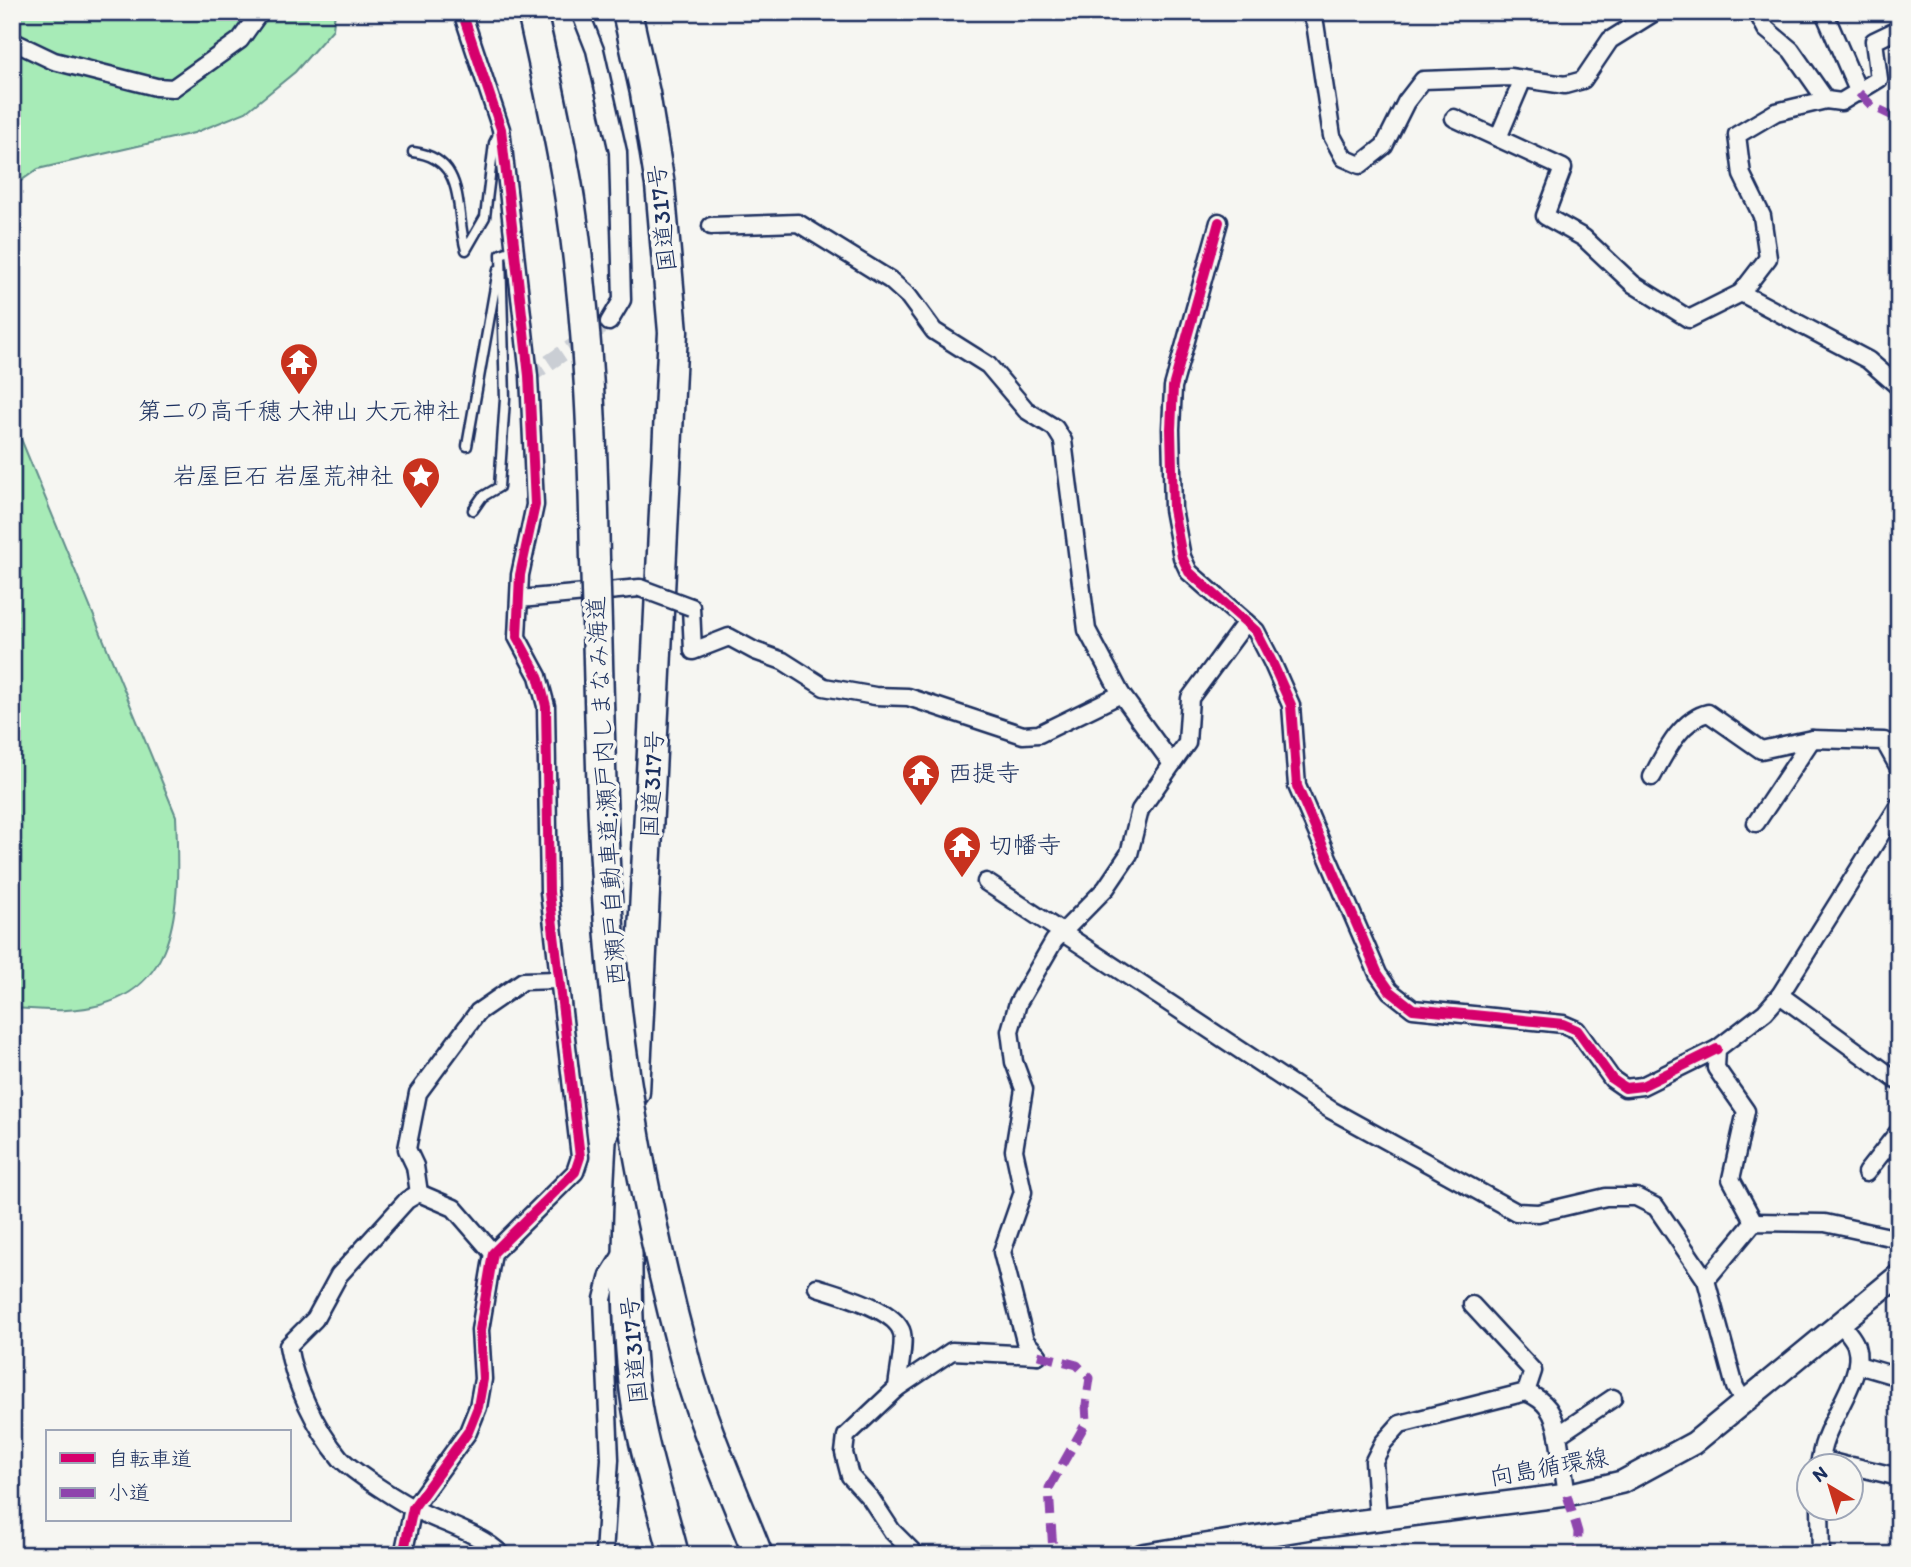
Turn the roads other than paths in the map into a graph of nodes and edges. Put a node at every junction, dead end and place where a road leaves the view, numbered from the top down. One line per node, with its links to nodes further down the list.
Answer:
1 (260, 12): 11 (street)
2 (462, 12): 16 (street)
3 (532, 12): 72 (highway, 西瀬戸自動車道;瀬戸内しまなみ海道, bridge)
4 (580, 12): 23 (street)
5 (627, 12): 47 (highway, 国道317号)
6 (1308, 12): 12 (street)
7 (1655, 12): 12 (street)
8 (1757, 12): 14 (street)
9 (1824, 12): 13 (street)
10 (1899, 29): 13 (street)
11 (12, 41)
12 (1523, 79): 17 (street)
13 (1859, 93): 14 (street)
14 (1826, 100): 22 (street)
15 (1454, 118): 17 (street)
16 (501, 129): 18 (lane); 21 (street)
17 (1498, 138): 22 (street)
18 (413, 152)
19 (1219, 222): 28 (street)
20 (711, 226): 29 (street)
21 (508, 251): 25 (lane); 26 (lane); 27 (street)
22 (1741, 293): 24 (street)
23 (609, 322)
24 (1899, 387)
25 (467, 446)
26 (473, 510)
27 (520, 598): 29 (street, bridge); 38 (street)
28 (1246, 622): 31 (street); 40 (street)
29 (1121, 694): 31 (street)
30 (1812, 739): 32 (street); 33 (street); 35 (street)
31 (1172, 764): 37 (street)
32 (1899, 768)
33 (1652, 776)
34 (1899, 805): 39 (street)
35 (1756, 823)
36 (986, 882): 37 (street)
37 (1063, 932): 50 (street); 56 (street)
38 (558, 980): 44 (street); 48 (street)
39 (1780, 995): 40 (street); 41 (street)
40 (1717, 1049): 45 (street)
41 (1899, 1082)
42 (1899, 1131): 43 (street)
43 (1866, 1173)
44 (419, 1193): 48 (street); 65 (street)
45 (1754, 1222): 46 (street); 50 (street)
46 (1899, 1239)
47 (629, 1245): 70 (street); 71 (highway, 国道317号)
48 (493, 1252): 65 (street)
49 (1899, 1275): 53 (main road, 向島循環線)
50 (1706, 1280): 59 (street)
51 (817, 1287): 56 (street)
52 (1472, 1305): 57 (street)
53 (1841, 1323): 54 (street); 59 (main road, 向島循環線)
54 (1858, 1365): 55 (street); 61 (street)
55 (1899, 1377)
56 (897, 1388): 73 (street)
57 (1526, 1392): 60 (street); 66 (street)
58 (1613, 1398): 60 (street)
59 (1744, 1402): 64 (main road, 向島循環線)
60 (1558, 1435): 64 (street)
61 (1821, 1452)
62 (1866, 1470): 63 (street)
63 (1899, 1477)
64 (1567, 1495): 66 (main road, 向島循環線)
65 (413, 1508): 68 (street); 69 (street)
66 (1378, 1519): 74 (main road, 向島循環線)
67 (1821, 1522): 75 (street)
68 (403, 1555)
69 (502, 1555)
70 (604, 1555)
71 (674, 1555)
72 (758, 1555)
73 (916, 1555)
74 (1142, 1555)
75 (1821, 1555)

